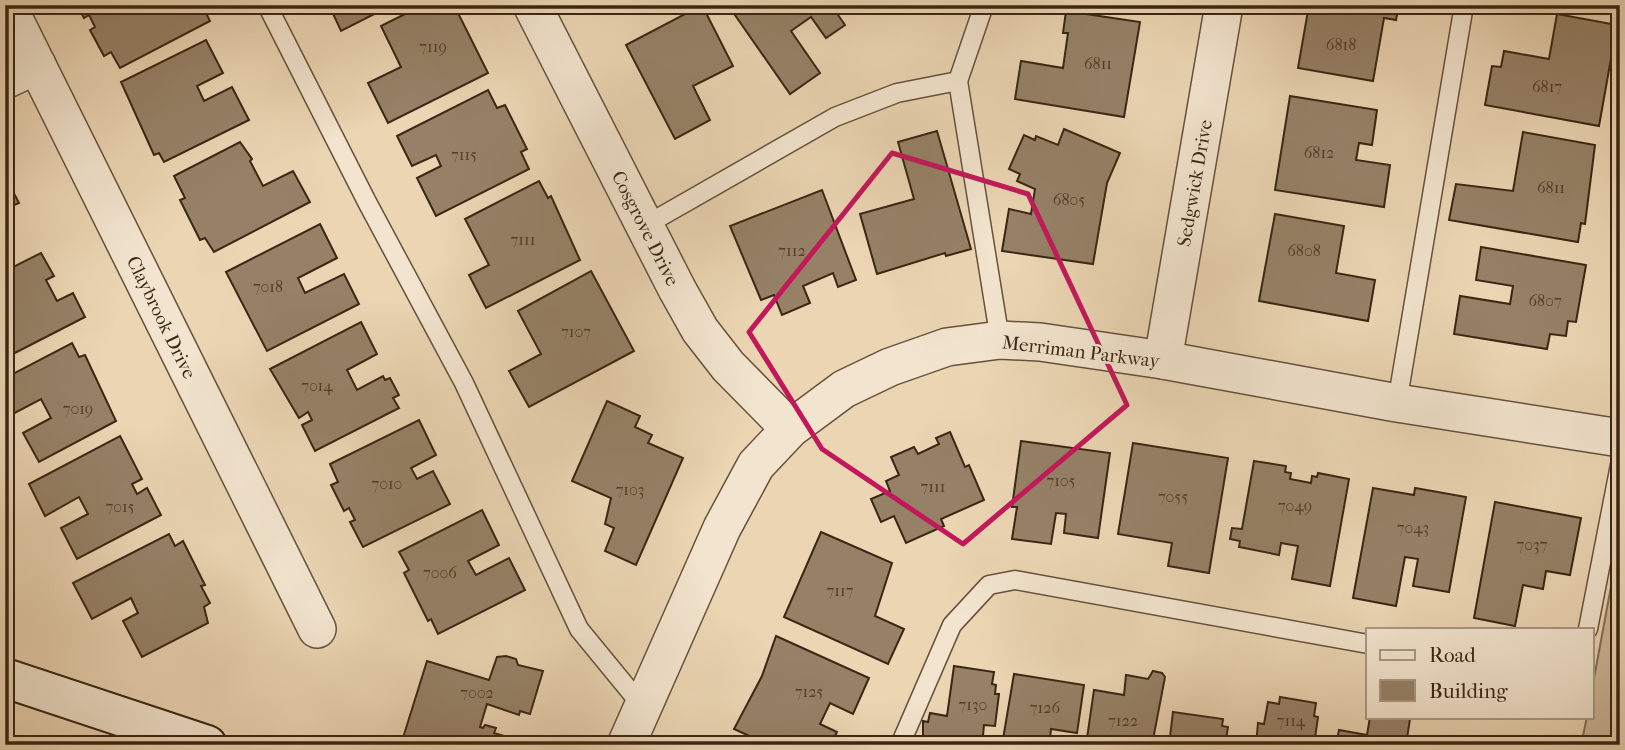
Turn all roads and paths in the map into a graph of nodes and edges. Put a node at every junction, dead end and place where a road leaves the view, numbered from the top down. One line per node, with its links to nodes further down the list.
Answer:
1 (7, 5): 7 (street, Claybrook Drive)
2 (267, 5): 20 (lane)
3 (984, 5): 8 (lane)
4 (1224, 5): 11 (street, Sedgwick Drive)
5 (1464, 5): 12 (lane)
6 (533, 6): 9 (street, Cosgrove Drive)
7 (21, 73): 17 (street, Claybrook Drive)
8 (958, 81): 9 (lane); 10 (lane)
9 (646, 225): 13 (street, Cosgrove Drive)
10 (1000, 340): 11 (street, Merriman Parkway); 13 (street, Merriman Parkway)
11 (1163, 360): 12 (street, Merriman Parkway)
12 (1397, 403): 14 (street, Merriman Parkway)
13 (790, 429): 20 (street, Merriman Parkway)
14 (1620, 438)
15 (1620, 465): 16 (lane)
16 (1588, 628)
17 (317, 629)
18 (1366, 644): 23 (lane)
19 (5, 678): 21 (main road)
20 (643, 706): 22 (street, Merriman Parkway)
21 (207, 745)
22 (626, 745)
23 (900, 745)

